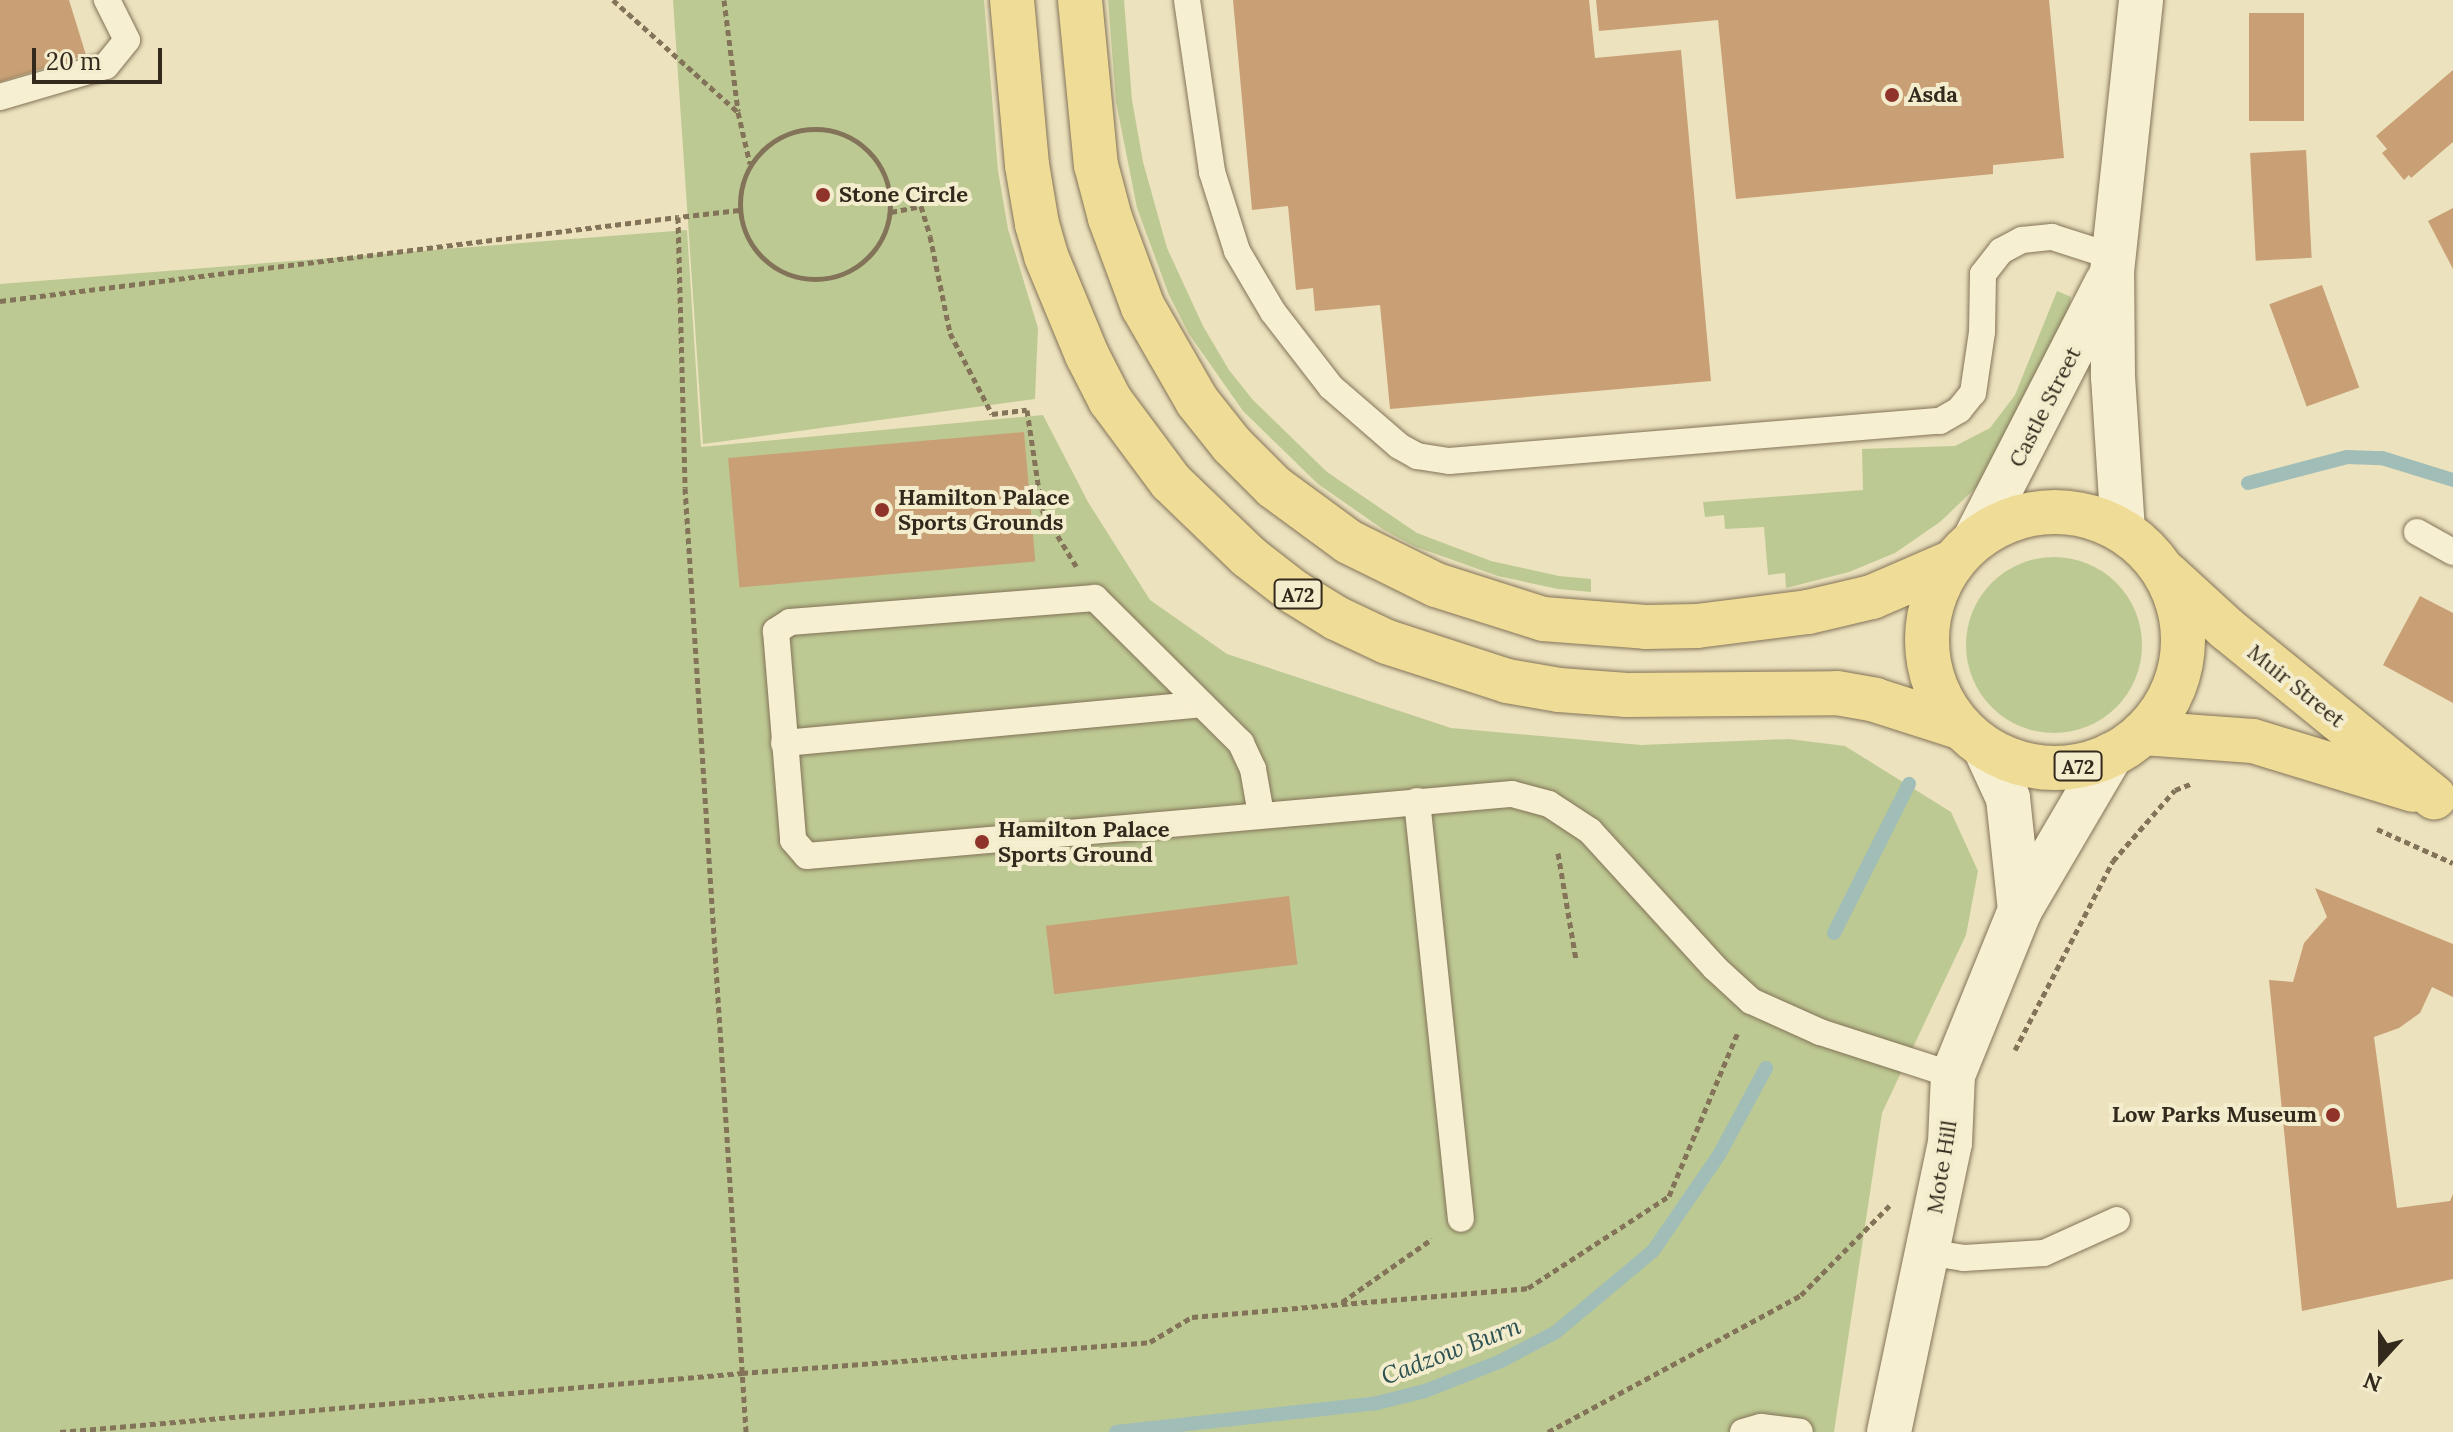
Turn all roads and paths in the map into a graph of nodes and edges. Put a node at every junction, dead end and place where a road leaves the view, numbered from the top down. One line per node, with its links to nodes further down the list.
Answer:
1 (107, 0): 8 (lane)
2 (613, 0): 9 (path)
3 (724, 0): 9 (path)
4 (1012, 0): 23 (main road, A72)
5 (1080, 0): 18 (main road, A72)
6 (1187, 0): 14 (lane)
7 (2141, 0): 14 (street, Castle Street)
8 (0, 97)
9 (738, 112): 10 (path)
10 (750, 164): 11 (path); 12 (path)
11 (739, 210): 12 (path); 13 (path)
12 (891, 212): 21 (path)
13 (678, 217): 15 (path); 43 (path)
14 (2113, 265): 16 (street, Castle Street); 18 (street, Castle Street)
15 (0, 301)
16 (2123, 531): 18 (main road, A72); 20 (main road, A72)
17 (2417, 532): 19 (lane)
18 (1964, 551): 23 (main road)
19 (2453, 552)
20 (2162, 570): 25 (main road, A72); 27 (main road, Muir Street / A72)
21 (1095, 598): 22 (lane); 24 (lane)
22 (1201, 704): 24 (lane); 30 (lane)
23 (1974, 738): 25 (main road, A72); 33 (street, Mote Hill)
24 (784, 743): 30 (lane)
25 (2127, 744): 27 (main road, Muir Street / A72); 33 (street, Mote Hill)
26 (2201, 780): 36 (path)
27 (2444, 800)
28 (1417, 801): 29 (lane); 30 (lane); 39 (lane)
29 (1549, 804): 34 (path); 35 (lane)
30 (1261, 814)
31 (2367, 823): 32 (path)
32 (2453, 863)
33 (2020, 910): 37 (street, Mote Hill)
34 (1576, 959)
35 (1761, 1006): 37 (lane); 42 (path)
36 (2009, 1063)
37 (1953, 1075): 41 (street, Mote Hill)
38 (1900, 1196): 46 (path)
39 (1461, 1219): 42 (path)
40 (2117, 1220): 41 (lane)
41 (1926, 1252): 49 (street, Mote Hill)
42 (1341, 1302): 43 (path)
43 (742, 1373): 44 (path); 45 (path)
44 (60, 1432)
45 (746, 1432)
46 (1548, 1432)
47 (1743, 1432): 48 (lane)
48 (1800, 1432)
49 (1889, 1432)

